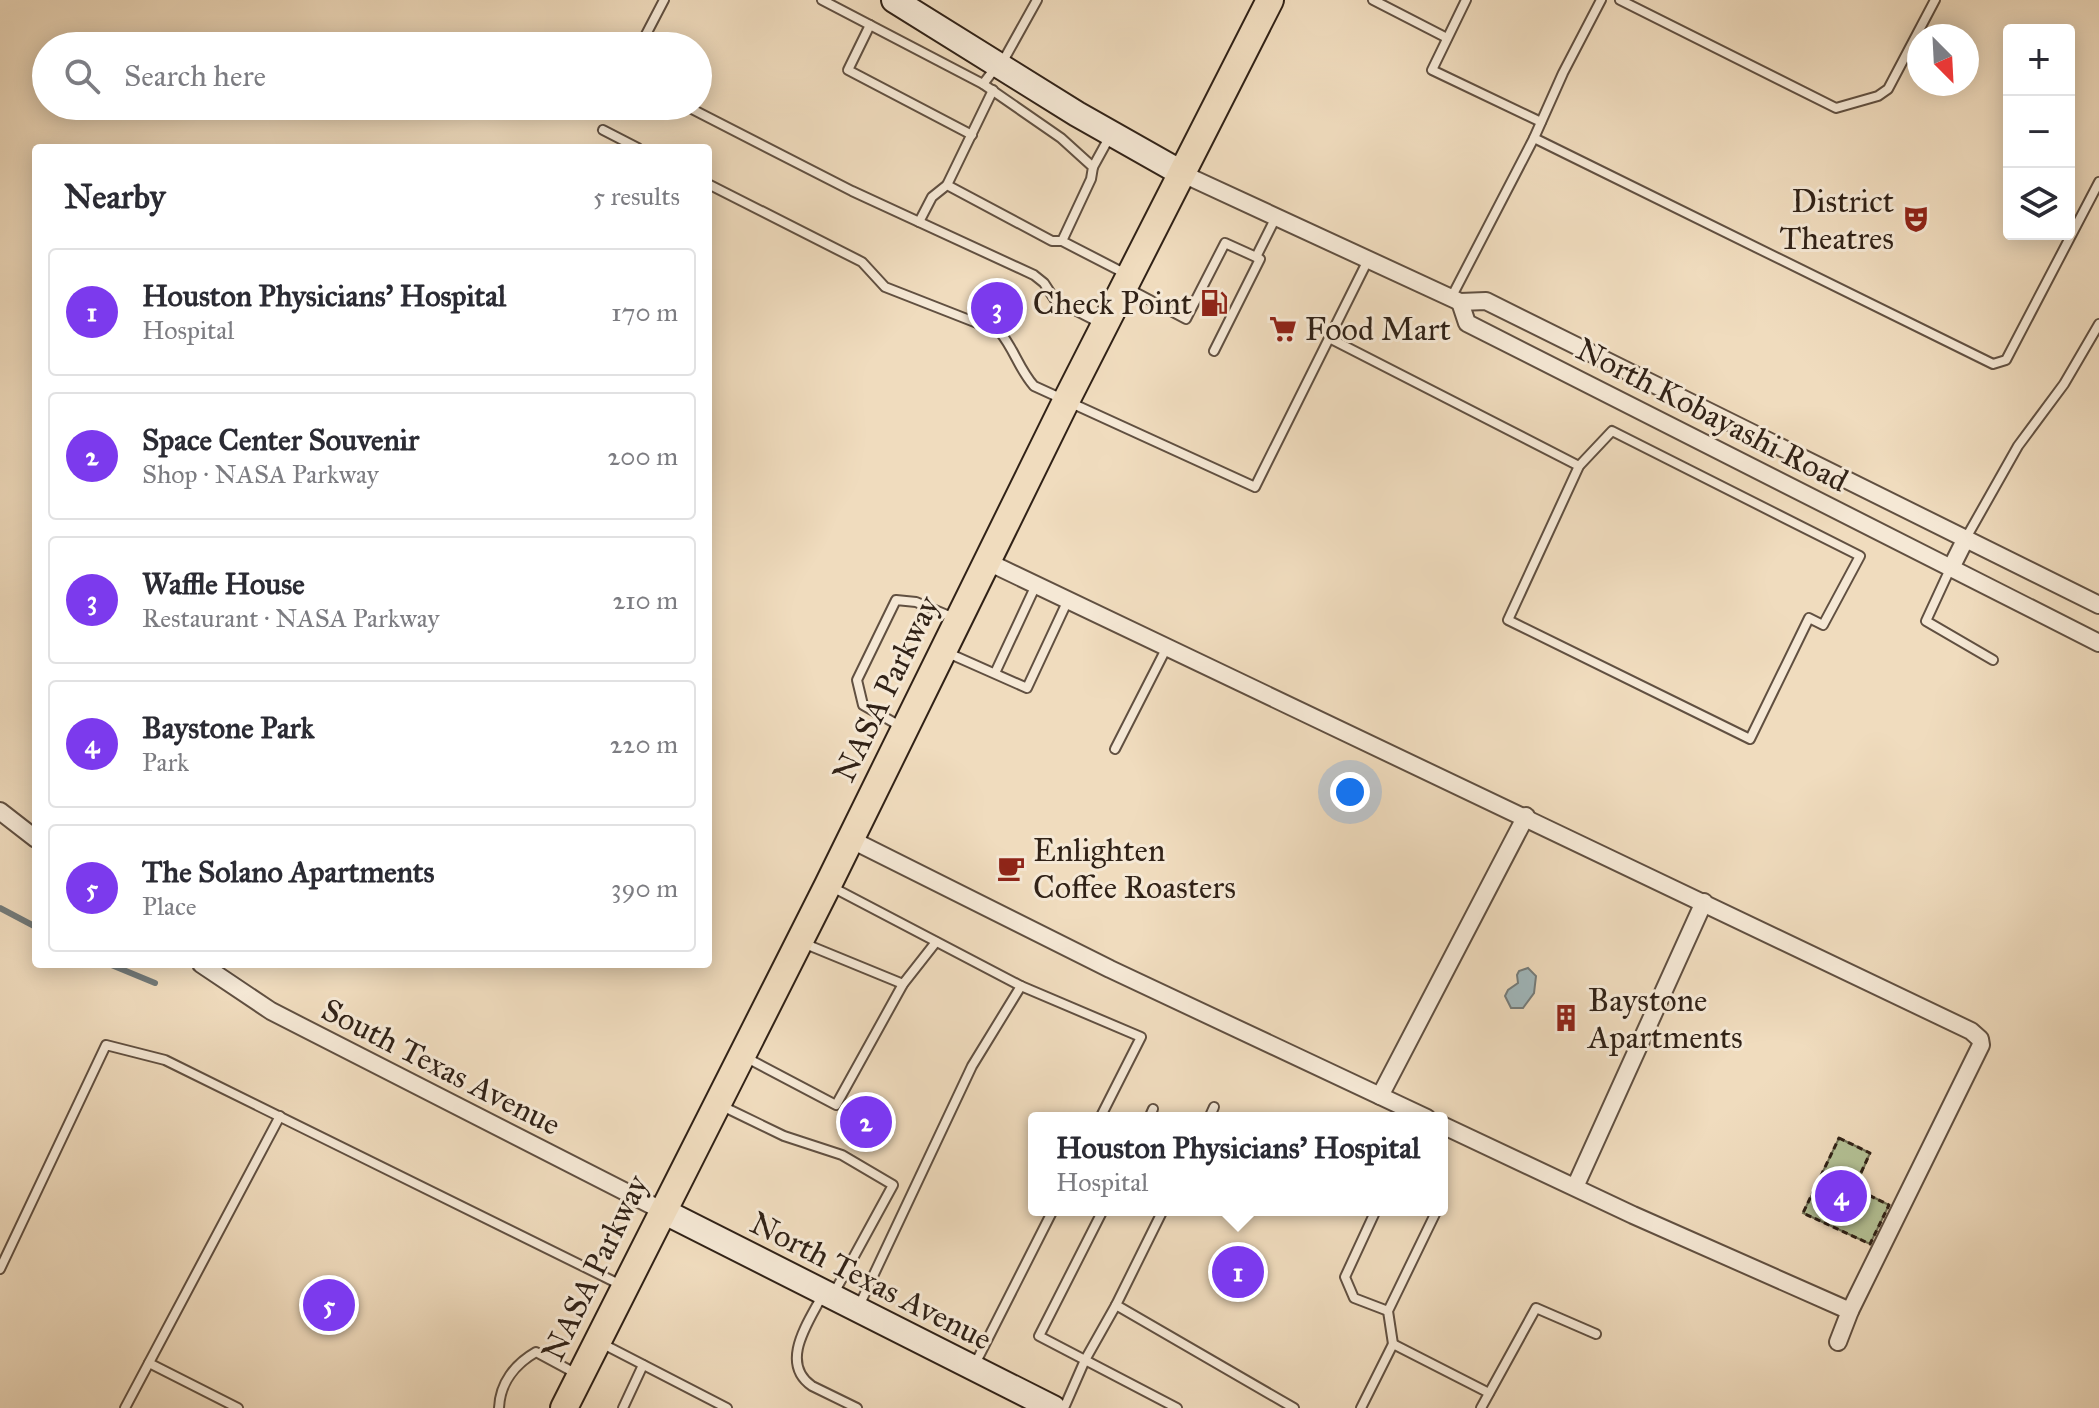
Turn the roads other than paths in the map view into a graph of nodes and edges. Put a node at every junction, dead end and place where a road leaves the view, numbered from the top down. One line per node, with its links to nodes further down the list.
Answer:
1 (664, 0): 12 (lane)
2 (822, 0): 11 (lane)
3 (894, 0): 14 (street)
4 (1037, 0): 14 (lane)
5 (1270, 0): 23 (main road, NASA Parkway)
6 (1373, 0): 13 (lane)
7 (1466, 0): 13 (lane)
8 (1601, 0): 16 (lane)
9 (1620, 0): 10 (lane)
10 (1935, 0)
11 (870, 25): 14 (lane); 19 (lane)
12 (647, 32)
13 (1447, 38): 16 (lane)
14 (993, 77): 18 (street); 19 (lane); 22 (lane)
15 (712, 119): 28 (lane)
16 (1541, 122): 20 (lane)
17 (603, 130): 21 (lane)
18 (1112, 134): 22 (lane); 23 (street)
19 (972, 135): 25 (lane)
20 (1534, 138): 24 (lane); 33 (lane)
21 (630, 144)
22 (1093, 167): 29 (lane)
23 (1183, 174): 27 (street, North Kobayashi Road); 32 (main road, NASA Parkway)
24 (2099, 182)
25 (947, 185): 28 (lane); 29 (lane)
26 (712, 186): 38 (lane)
27 (1276, 217): 30 (lane); 31 (street, North Kobayashi Road)
28 (919, 222): 34 (lane)
29 (1062, 241): 32 (lane)
30 (1256, 257): 32 (lane); 37 (lane)
31 (1368, 259): 33 (street, North Kobayashi Road); 36 (lane)
32 (1127, 281): 34 (main road, NASA Parkway)
33 (1456, 300): 40 (street, North Kobayashi Road); 42 (street, North Kobayashi Road)
34 (1104, 325): 38 (main road, NASA Parkway)
35 (2098, 329): 40 (lane)
36 (1331, 339): 38 (lane); 39 (lane)
37 (1214, 351)
38 (1067, 399): 41 (main road, NASA Parkway)
39 (1579, 466): 39 (lane)
40 (1966, 538): 42 (street); 45 (street, North Kobayashi Road)
41 (986, 561): 43 (street); 46 (main road, NASA Parkway)
42 (1951, 568): 47 (street, North Kobayashi Road); 52 (lane)
43 (1036, 585): 44 (street); 53 (lane)
44 (1068, 600): 48 (street); 51 (lane)
45 (2099, 605)
46 (958, 619): 50 (main road, NASA Parkway); 54 (lane)
47 (2099, 643)
48 (1168, 646): 55 (lane); 57 (street)
49 (1034, 649): 51 (lane)
50 (942, 650): 53 (lane); 54 (main road, NASA Parkway)
51 (1043, 653): 53 (lane)
52 (1993, 660)
53 (995, 673)
54 (904, 728): 59 (main road, NASA Parkway)
55 (1115, 749)
56 (0, 811): 58 (street)
57 (1526, 816): 61 (street); 68 (street)
58 (32, 836)
59 (850, 839): 60 (main road, NASA Parkway); 68 (street)
60 (828, 885): 62 (main road, NASA Parkway); 63 (lane)
61 (1704, 902): 76 (street); 89 (street)
62 (799, 941): 65 (lane); 67 (main road, NASA Parkway)
63 (936, 942): 65 (lane); 66 (lane)
64 (207, 968): 77 (street, South Texas Avenue)
65 (903, 984): 67 (lane)
66 (1021, 986): 71 (lane); 87 (lane)
67 (741, 1055): 69 (main road, NASA Parkway)
68 (1380, 1096): 73 (street)
69 (716, 1103): 77 (main road, NASA Parkway); 85 (lane)
70 (1214, 1107): 72 (lane)
71 (1103, 1112)
72 (1212, 1112)
73 (1414, 1112)
74 (280, 1116): 83 (lane); 84 (lane); 95 (lane)
75 (1448, 1128): 76 (street)
76 (1575, 1187): 89 (street)
77 (661, 1210): 84 (main road, NASA Parkway); 85 (street, North Texas Avenue)
78 (1050, 1216): 97 (lane)
79 (1100, 1216): 94 (lane)
80 (1160, 1216): 86 (lane)
81 (1373, 1216): 88 (lane)
82 (1434, 1216): 88 (lane)
83 (0, 1269)
84 (624, 1286): 91 (main road, NASA Parkway)
85 (828, 1294): 87 (street, North Texas Avenue); 107 (lane)
86 (1116, 1305): 94 (lane); 110 (lane)
87 (857, 1309): 97 (street, North Texas Avenue)
88 (1388, 1311): 93 (lane)
89 (1850, 1311): 92 (street)
90 (1596, 1334): 99 (lane)
91 (597, 1341): 96 (lane); 98 (main road, NASA Parkway)
92 (1838, 1342)
93 (1393, 1344): 99 (lane); 111 (lane)
94 (1085, 1360): 108 (lane); 109 (lane)
95 (149, 1363): 101 (lane); 102 (lane)
96 (643, 1365): 105 (lane); 106 (lane)
97 (973, 1368): 100 (street, North Texas Avenue)
98 (580, 1376): 103 (lane); 104 (main road, NASA Parkway)
99 (1489, 1393): 112 (lane)
100 (1039, 1405)
101 (125, 1408)
102 (238, 1408)
103 (499, 1408)
104 (564, 1408)
105 (623, 1408)
106 (727, 1408)
107 (857, 1408)
108 (1064, 1408)
109 (1177, 1408)
110 (1294, 1408)
111 (1361, 1408)
112 (1481, 1408)

